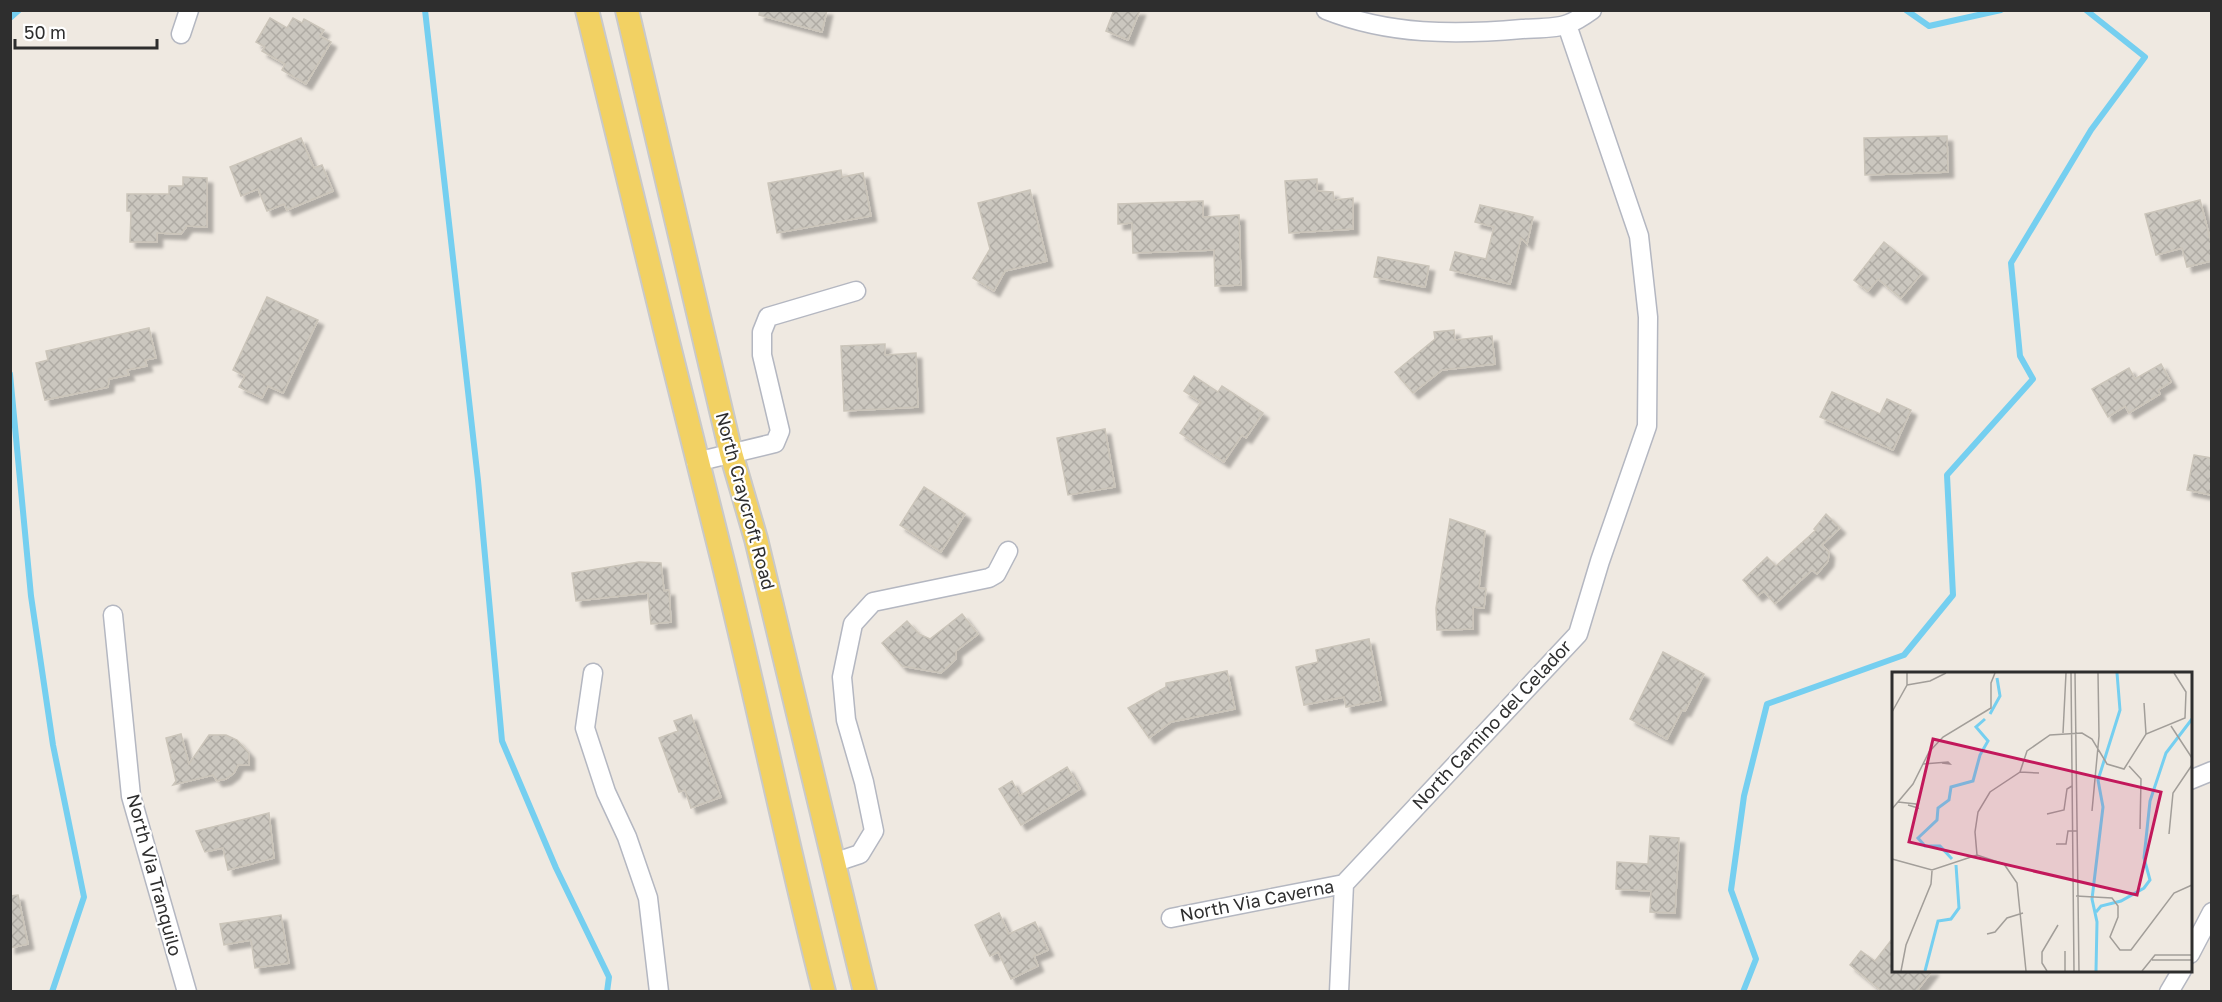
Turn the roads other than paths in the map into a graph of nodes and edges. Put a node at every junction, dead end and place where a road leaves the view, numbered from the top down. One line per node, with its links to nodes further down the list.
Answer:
1 (189, 10): 7 (street)
2 (587, 10): 10 (main road, North Craycroft Road)
3 (627, 10): 9 (main road, North Craycroft Road)
4 (1326, 10): 6 (street)
5 (1592, 10): 6 (street)
6 (1567, 25): 17 (street, North Camino del Celador)
7 (181, 34)
8 (856, 291): 9 (street)
9 (731, 453): 10 (street); 16 (main road, North Craycroft Road)
10 (696, 462): 24 (main road, North Craycroft Road)
11 (1008, 551): 16 (street)
12 (113, 615): 22 (street, North Via Tranquilo)
13 (593, 673): 23 (street)
14 (2211, 771): 15 (street)
15 (2192, 779)
16 (833, 863): 25 (main road, North Craycroft Road)
17 (1344, 884): 19 (street, North Via Caverna); 26 (street)
18 (2211, 912): 20 (street)
19 (1171, 918)
20 (2192, 950)
21 (2181, 972): 27 (street)
22 (187, 992)
23 (659, 992)
24 (824, 992)
25 (866, 992)
26 (1339, 992)
27 (2169, 992)

